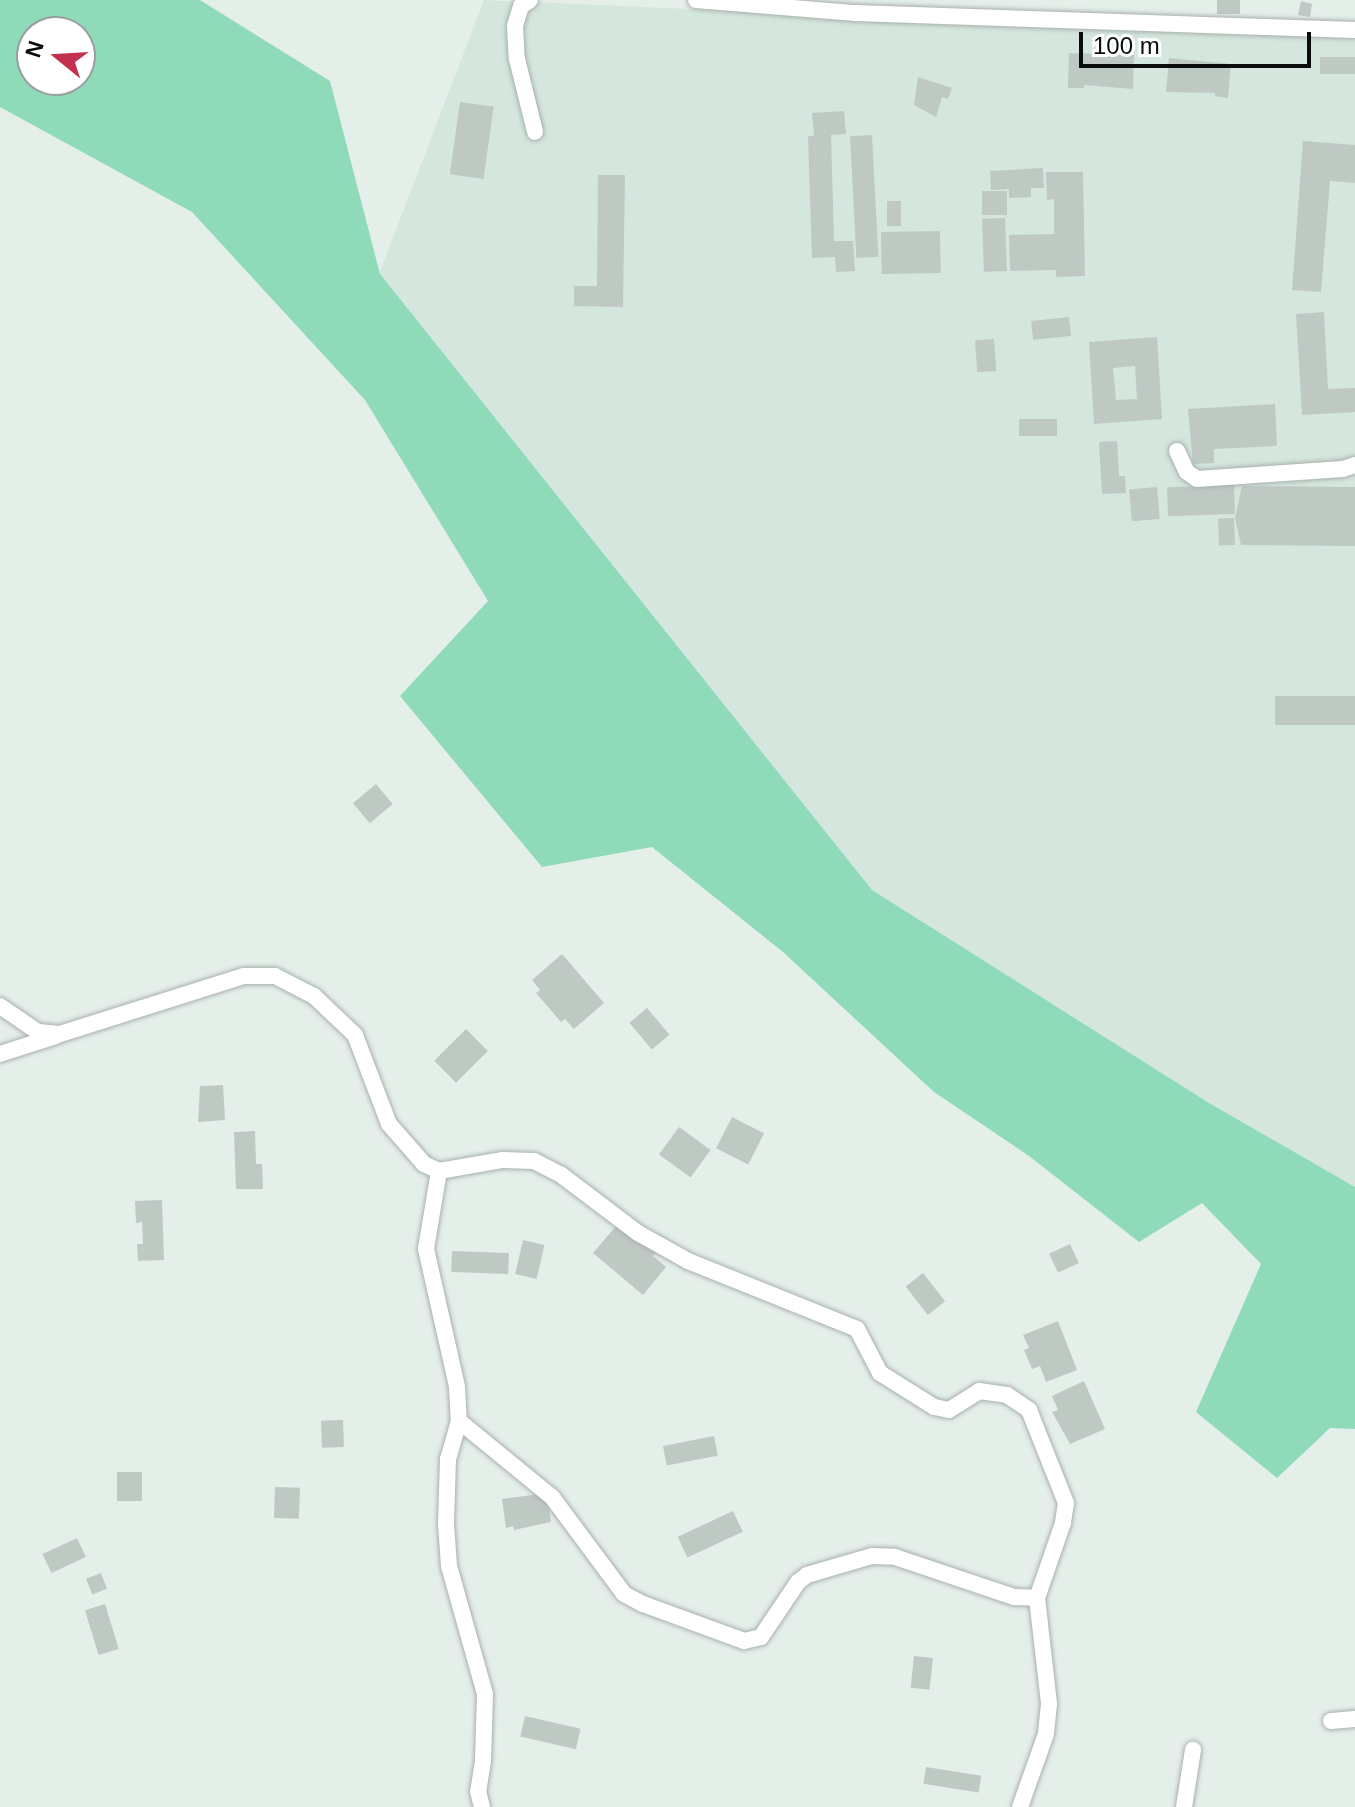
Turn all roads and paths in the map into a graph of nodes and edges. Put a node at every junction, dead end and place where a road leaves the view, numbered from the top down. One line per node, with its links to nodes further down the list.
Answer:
1 (530, 0): 5 (street)
2 (696, 0): 3 (street)
3 (948, 8): 4 (street)
4 (1355, 30)
5 (535, 132)
6 (1177, 451): 7 (street)
7 (1355, 465)
8 (0, 1006): 9 (street)
9 (60, 1034): 10 (street); 11 (street)
10 (0, 1054)
11 (439, 1171): 12 (street); 13 (street)
12 (459, 1421): 13 (street); 17 (street)
13 (1037, 1598): 18 (street)
14 (1355, 1719): 15 (street)
15 (1331, 1721)
16 (1193, 1750): 19 (street)
17 (482, 1807)
18 (1020, 1807)
19 (1184, 1807)

